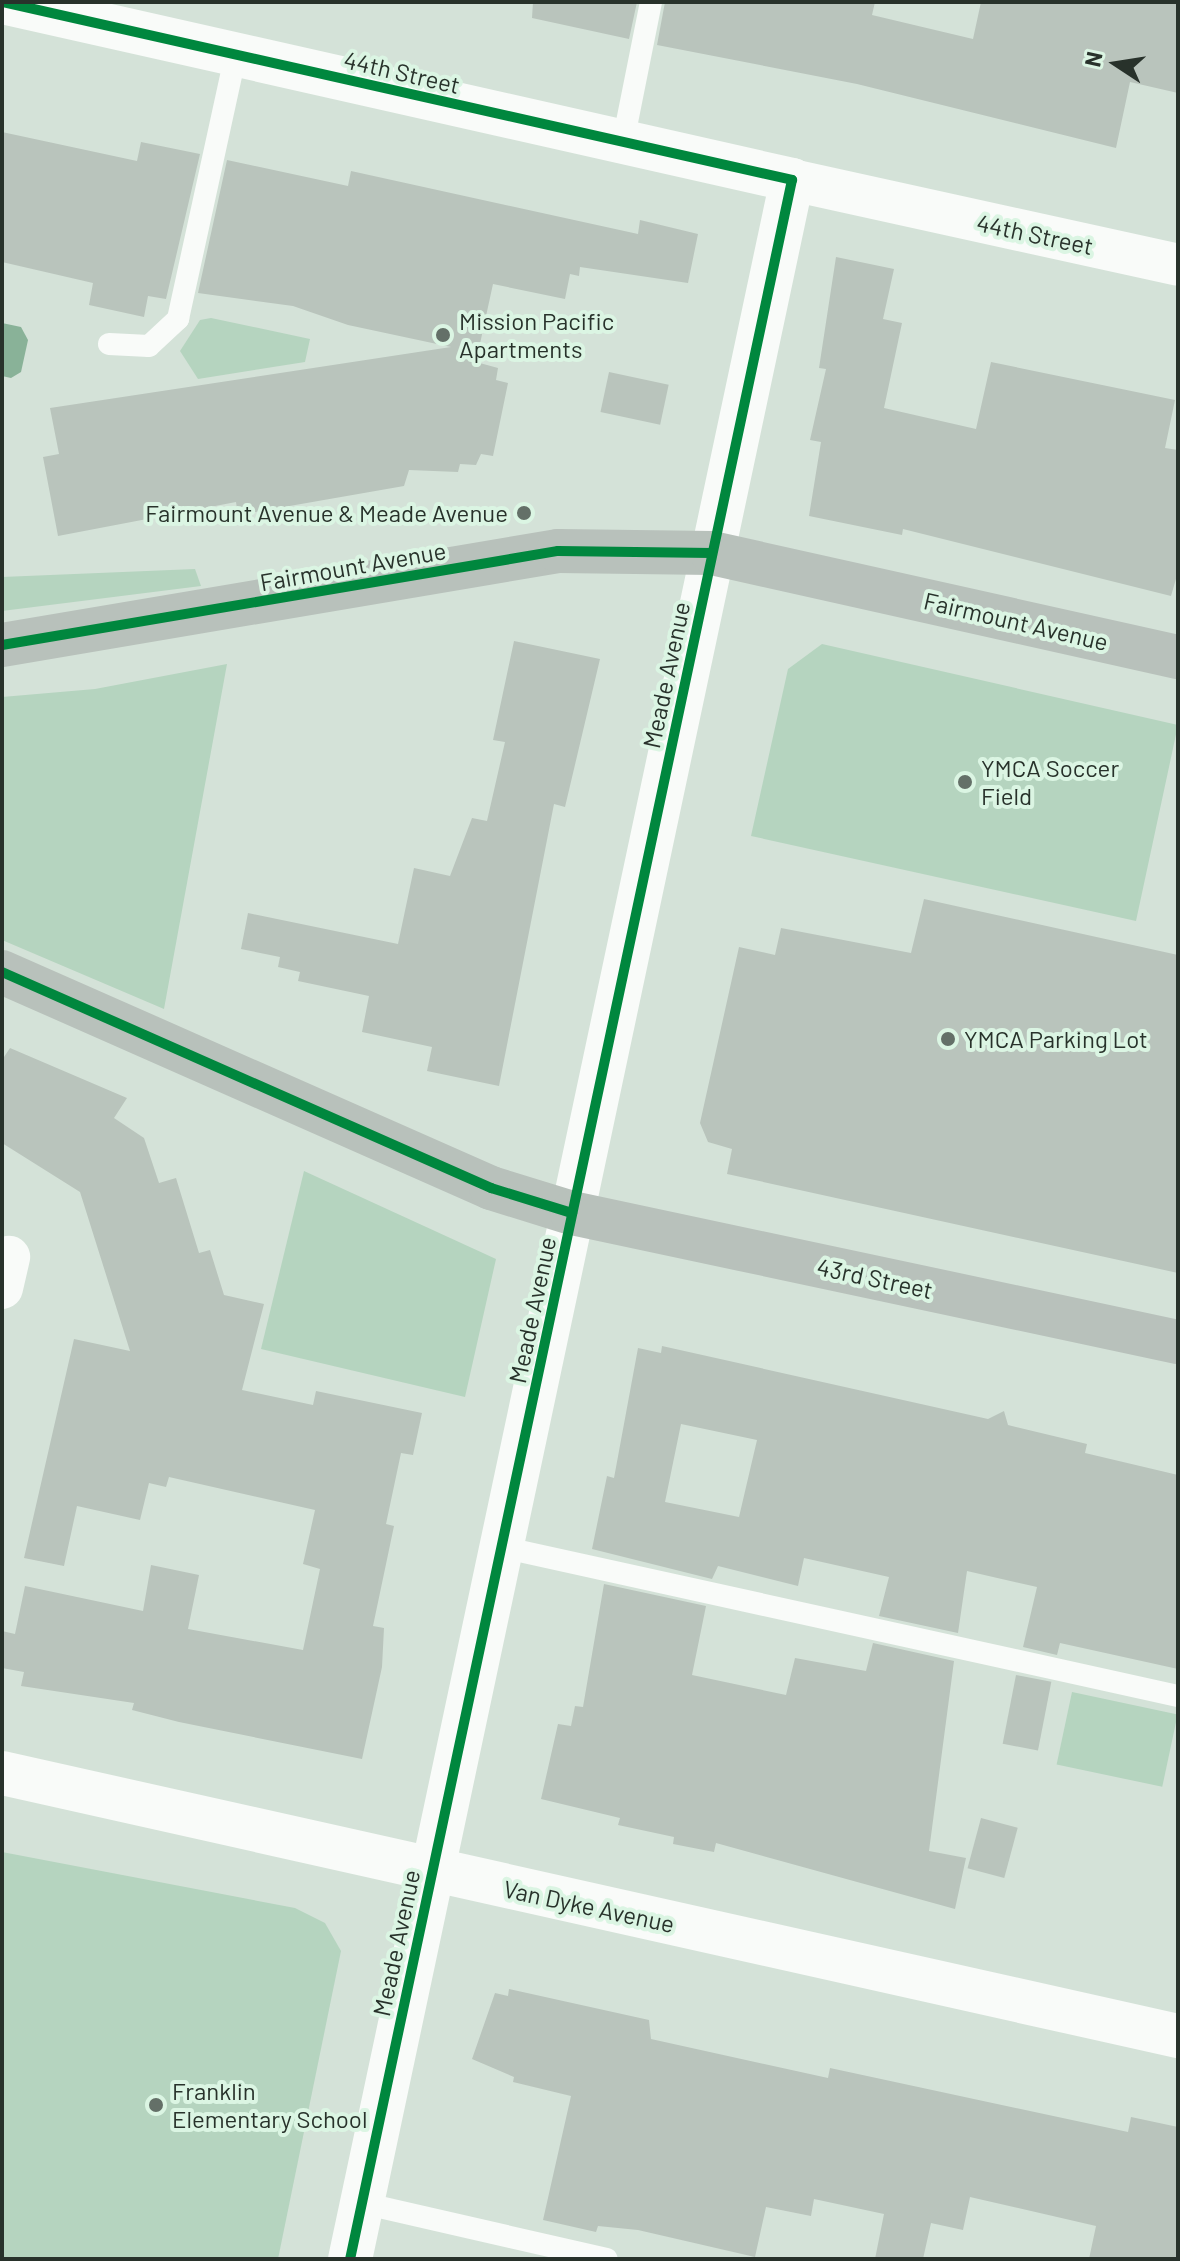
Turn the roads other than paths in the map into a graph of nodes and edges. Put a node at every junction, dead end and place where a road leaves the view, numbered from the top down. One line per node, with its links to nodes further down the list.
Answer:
1 (3, 2): 3 (street, 44th Street)
2 (651, 2): 4 (lane)
3 (236, 54): 4 (street, 44th Street); 7 (lane)
4 (623, 142): 5 (street, 44th Street)
5 (792, 180): 6 (street, 44th Street); 8 (street, Meade Avenue)
6 (1178, 265)
7 (109, 344)
8 (712, 553): 9 (main road, Fairmount Avenue); 10 (main road, Fairmount Avenue); 12 (street, Meade Avenue)
9 (2, 645)
10 (1178, 657)
11 (2, 972): 12 (main road)
12 (572, 1213): 13 (main road, 43rd Street); 14 (street, Meade Avenue)
13 (1178, 1342)
14 (501, 1547): 15 (lane); 17 (street, Meade Avenue)
15 (1178, 1696)
16 (2, 1773): 17 (street, Van Dyke Avenue)
17 (432, 1870): 18 (street, Van Dyke Avenue); 19 (street, Meade Avenue)
18 (1178, 2036)
19 (362, 2203): 20 (street, Meade Avenue); 21 (lane)
20 (350, 2259)
21 (607, 2259)

